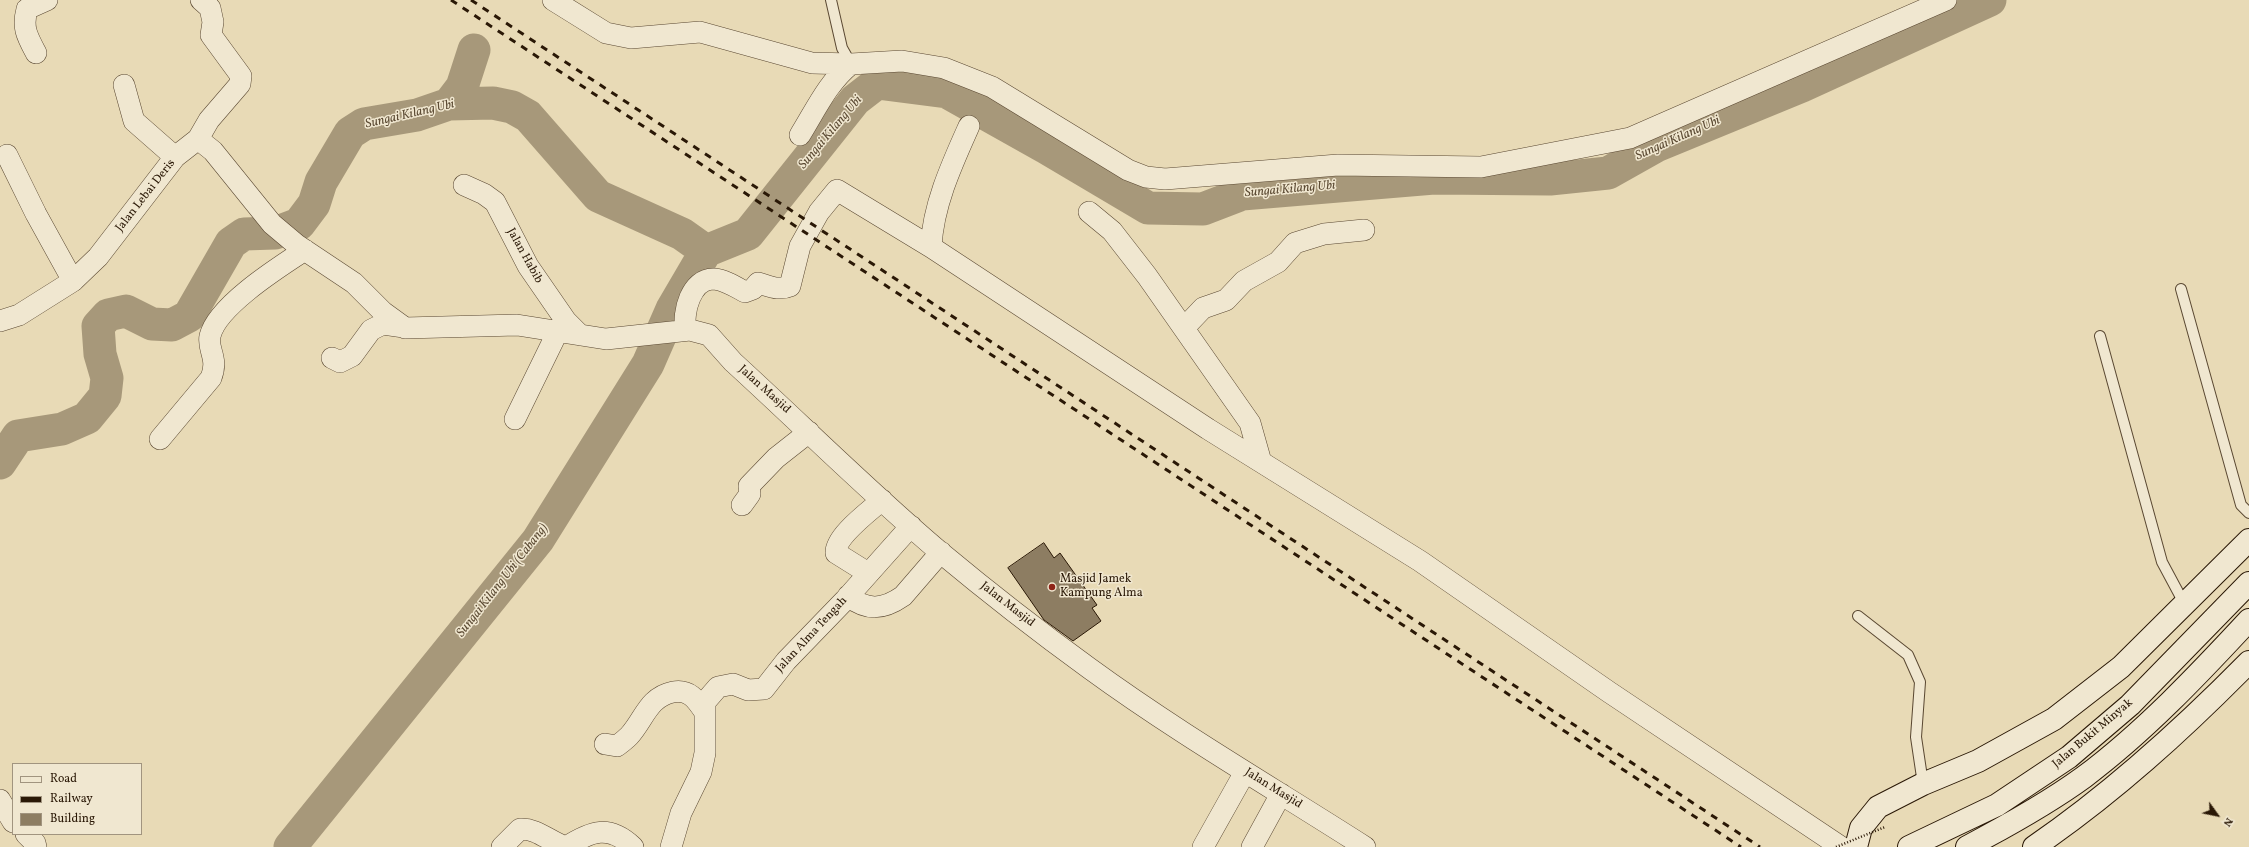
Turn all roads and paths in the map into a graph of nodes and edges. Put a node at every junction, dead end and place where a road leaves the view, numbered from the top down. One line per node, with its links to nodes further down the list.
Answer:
1 (47, 0): 6 (street)
2 (201, 0): 11 (street, Jalan Lebai Deris)
3 (553, 0): 7 (street)
4 (831, 0): 7 (lane)
5 (1946, 0): 7 (street)
6 (36, 53)
7 (851, 64): 10 (street)
8 (124, 85): 13 (street)
9 (969, 126): 17 (street)
10 (800, 135)
11 (198, 139): 13 (street, Jalan Lebai Deris); 18 (street)
12 (8, 155): 19 (street)
13 (175, 158): 19 (street, Jalan Lebai Deris)
14 (464, 185): 26 (street, Jalan Habib)
15 (1089, 212): 23 (street)
16 (1364, 230): 23 (street)
17 (931, 247): 24 (street); 32 (street)
18 (301, 248): 22 (street); 31 (street)
19 (72, 281): 21 (street, Jalan Lebai Deris)
20 (2181, 290): 35 (lane)
21 (0, 321)
22 (405, 328): 25 (street); 28 (street)
23 (1184, 328): 32 (street)
24 (682, 330): 26 (street); 30 (street, Jalan Masjid)
25 (558, 331): 26 (street); 29 (street)
26 (580, 335)
27 (2100, 336): 42 (lane)
28 (332, 358)
29 (515, 420)
30 (809, 432): 33 (street, Jalan Masjid); 34 (street)
31 (160, 439)
32 (1261, 462): 64 (street)
33 (882, 500): 36 (street, Jalan Masjid); 39 (street)
34 (742, 504)
35 (2249, 513)
36 (911, 526): 38 (street, Jalan Masjid); 39 (street, Jalan Alma Tengah)
37 (2249, 540): 42 (main road)
38 (941, 552): 41 (street); 48 (street, Jalan Masjid)
39 (868, 573): 41 (street, Jalan Alma Tengah)
40 (2249, 583): 66 (main road, Jalan Bukit Minyak)
41 (848, 596): 46 (street, Jalan Alma Tengah)
42 (2184, 605): 49 (main road)
43 (1858, 616): 49 (lane)
44 (2249, 620): 67 (main road, Jalan Bukit Minyak)
45 (2249, 662): 68 (main road)
46 (704, 711): 47 (street); 60 (street, Jalan Alma Tengah)
47 (605, 744)
48 (1245, 772): 50 (street, Jalan Masjid); 55 (street)
49 (1923, 784): 65 (main road)
50 (1281, 794): 61 (street); 62 (street, Jalan Masjid)
51 (0, 800): 52 (street)
52 (12, 820)
53 (1885, 827): 63 (path, bridge)
54 (27, 835): 57 (street)
55 (1209, 842)
56 (557, 845): 58 (street); 59 (street)
57 (36, 847)
58 (502, 847)
59 (633, 847)
60 (671, 847)
61 (1252, 847)
62 (1364, 847)
63 (1836, 847)
64 (1841, 847)
65 (1856, 847)
66 (1909, 847)
67 (1967, 847)
68 (2034, 847)

